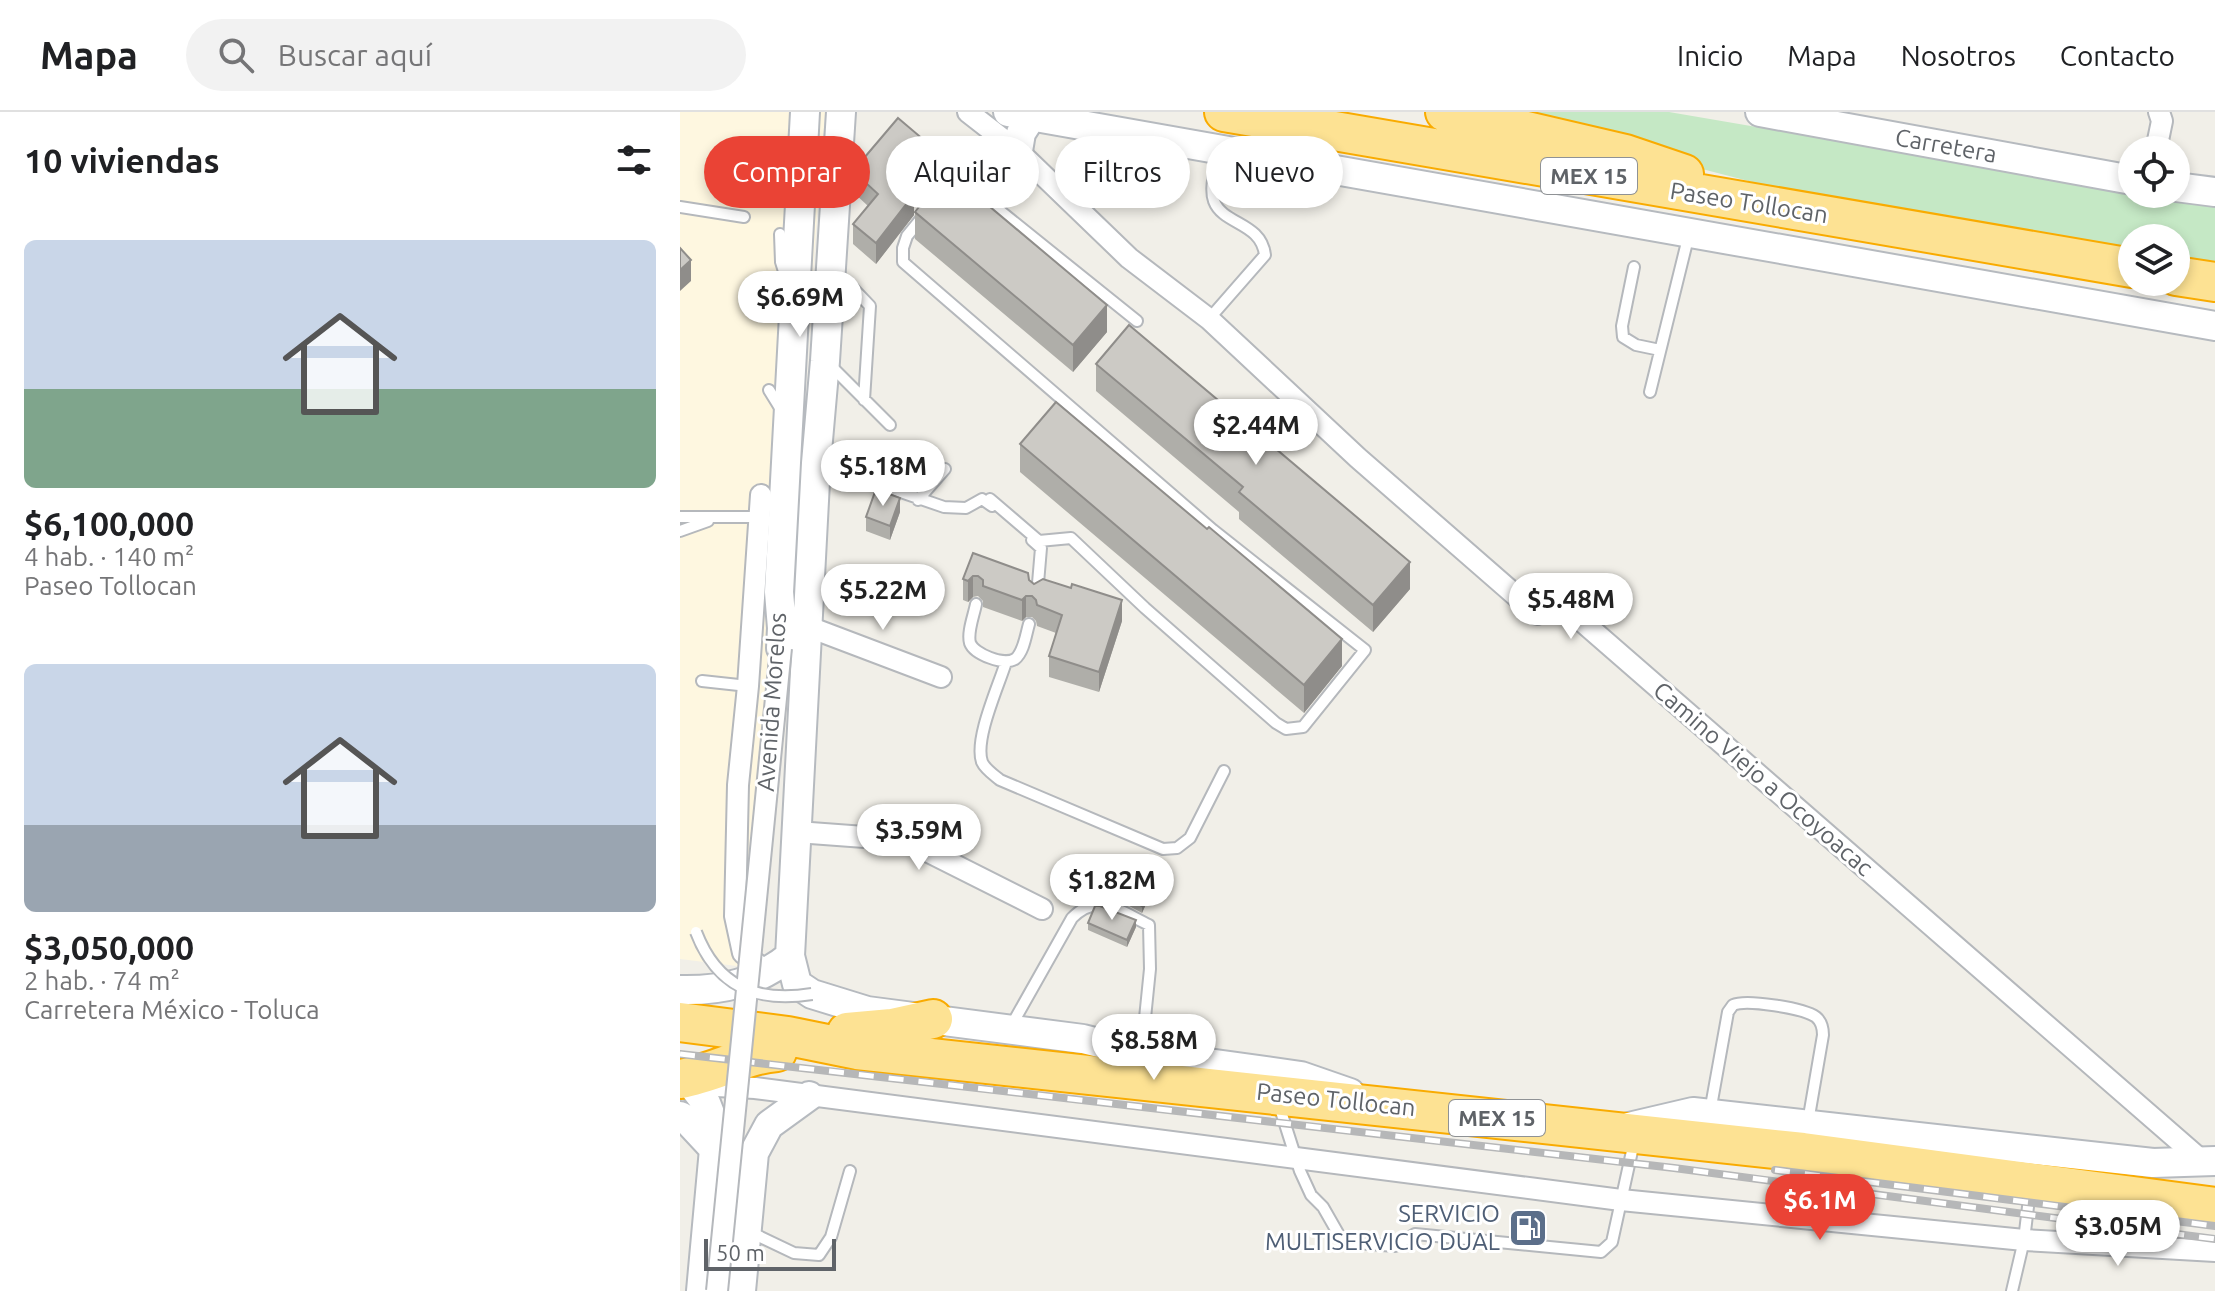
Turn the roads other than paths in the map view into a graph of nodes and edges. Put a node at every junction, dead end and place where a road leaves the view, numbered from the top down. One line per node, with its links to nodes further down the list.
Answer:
1 (968, 112): 9 (street, Camino Viejo a Ocoyoacac)
2 (1224, 112): 16 (highway, Paseo Tollocan / MEX 15)
3 (1445, 112): 16 (highway)
4 (1760, 112): 13 (main road, Carretera)
5 (2159, 112): 11 (street)
6 (1020, 114): 10 (main road); 20 (main road)
7 (805, 116): 8 (main road); 25 (main road, Avenida Morelos)
8 (841, 117): 24 (main road, Avenida Morelos)
9 (999, 136)
10 (1020, 136)
11 (2159, 136)
12 (1039, 171): 26 (street, Camino Viejo a Ocoyoacac)
13 (2118, 177)
14 (2190, 189): 15 (main road)
15 (2215, 192)
16 (1777, 206): 22 (highway, Paseo Tollocan / MEX 15)
17 (680, 207): 19 (lane)
18 (1218, 208): 26 (lane)
19 (744, 217)
20 (1690, 232): 28 (main road); 29 (lane)
21 (780, 234): 25 (lane)
22 (2118, 266)
23 (1634, 267): 29 (lane)
24 (830, 282): 30 (main road, Avenida Morelos); 33 (lane)
25 (797, 314): 34 (main road, Avenida Morelos)
26 (1209, 319): 77 (street, Camino Viejo a Ocoyoacac)
27 (1137, 321): 41 (lane)
28 (2215, 326)
29 (1660, 350): 32 (lane)
30 (821, 356): 33 (lane); 36 (main road, Avenida Morelos)
31 (769, 390): 34 (lane)
32 (1650, 392)
33 (864, 400): 35 (lane)
34 (788, 418): 38 (main road, Avenida Morelos)
35 (890, 425)
36 (816, 463): 40 (lane); 49 (main road, Avenida Morelos)
37 (945, 469): 40 (lane)
38 (786, 476): 39 (lane); 49 (main road, Avenida Morelos)
39 (761, 495): 53 (street)
40 (918, 500): 41 (lane)
41 (989, 502): 46 (lane)
42 (680, 517): 44 (lane)
43 (752, 517): 44 (lane)
44 (717, 518): 45 (lane)
45 (680, 531)
46 (1036, 597)
47 (976, 604): 50 (lane)
48 (1029, 624): 50 (lane)
49 (791, 634): 51 (street); 55 (main road, Avenida Morelos); 86 (street, Avenida Morelos, bridge)
50 (1006, 662): 54 (lane)
51 (941, 677)
52 (702, 681): 53 (lane)
53 (748, 686): 58 (street)
54 (1224, 771)
55 (797, 832): 56 (street); 58 (main road, Avenida Morelos)
56 (1042, 909)
57 (696, 932): 59 (lane, bridge)
58 (784, 961): 59 (main road); 61 (main road, Avenida Morelos)
59 (736, 986): 60 (main road); 61 (lane, bridge)
60 (680, 990)
61 (812, 994): 62 (main road)
62 (933, 1019): 64 (main road); 65 (highway)
63 (680, 1022): 65 (highway, Paseo Tollocan / MEX 15)
64 (1009, 1030): 67 (main road); 67 (lane)
65 (788, 1036): 66 (highway, Paseo Tollocan / MEX 15)
66 (857, 1050): 68 (highway); 69 (highway, Paseo Tollocan / MEX 15)
67 (1212, 1064): 71 (main road)
68 (683, 1091): 70 (street); 85 (main road)
69 (1274, 1093): 71 (highway, Paseo Tollocan / MEX 15); 75 (lane)
70 (809, 1096): 75 (street); 82 (main road)
71 (1385, 1105): 74 (highway, Paseo Tollocan / MEX 15)
72 (1709, 1114): 73 (main road); 73 (lane); 74 (main road)
73 (1808, 1125): 77 (main road)
74 (1622, 1134): 76 (highway, Paseo Tollocan / MEX 15); 80 (lane)
75 (1296, 1158): 80 (street); 80 (lane)
76 (1897, 1164): 77 (highway); 79 (highway, MEX 15)
77 (2212, 1165)
78 (850, 1171): 82 (lane)
79 (2031, 1184): 81 (highway, MEX 15); 83 (lane)
80 (1621, 1200): 83 (street)
81 (2215, 1207)
82 (747, 1230): 87 (main road)
83 (2024, 1240): 84 (street); 88 (lane)
84 (2215, 1251)
85 (701, 1291)
86 (717, 1291)
87 (741, 1291)
88 (2012, 1291)

